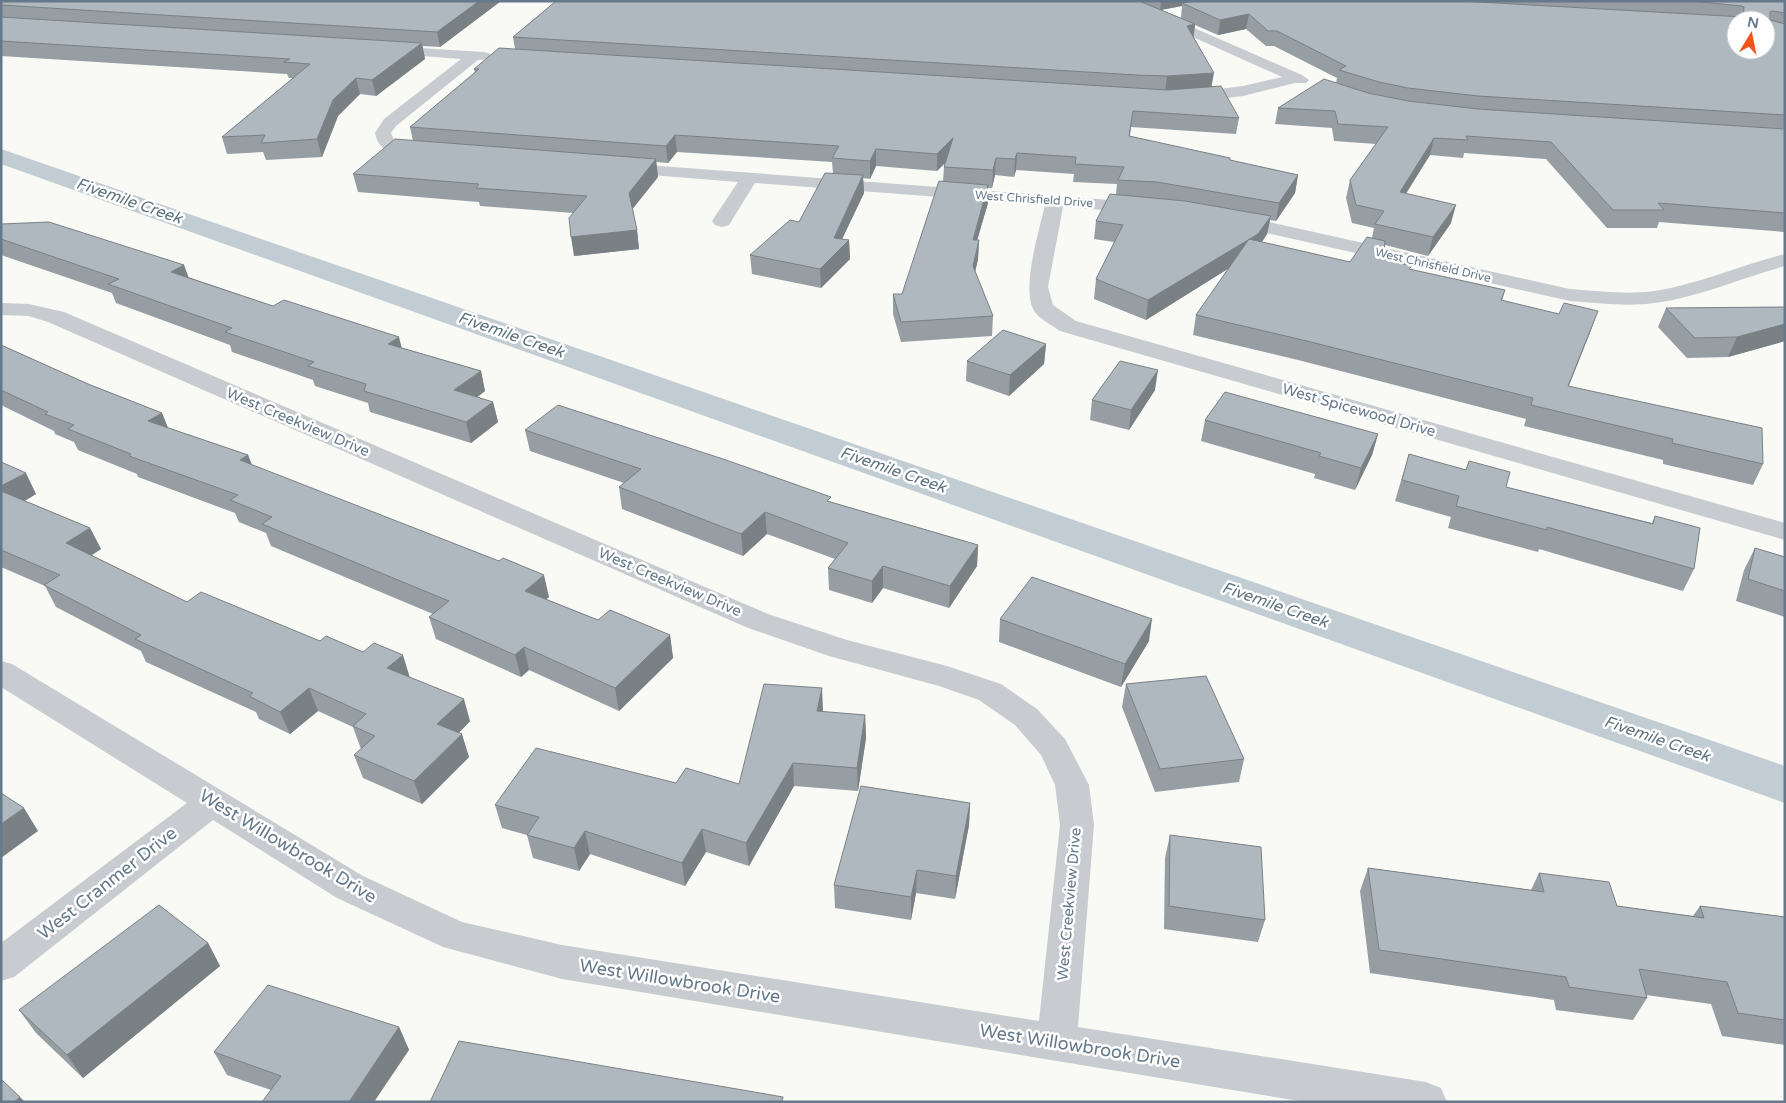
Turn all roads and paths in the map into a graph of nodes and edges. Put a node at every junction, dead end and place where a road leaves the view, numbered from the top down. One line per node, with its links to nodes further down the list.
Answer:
1 (1144, 10): 3 (street)
2 (1181, 12): 3 (street)
3 (1159, 16): 7 (street)
4 (375, 49): 5 (street)
5 (474, 56): 6 (street); 10 (street)
6 (503, 58)
7 (1297, 78): 8 (street); 9 (street)
8 (1317, 87)
9 (1173, 98)
10 (440, 153)
11 (604, 166): 12 (street, West Chrisfield Drive)
12 (750, 178): 13 (street, West Chrisfield Drive); 16 (street)
13 (1055, 200): 14 (street, West Chrisfield Drive); 19 (street, West Spicewood Drive)
14 (1164, 210)
15 (1212, 216): 17 (street, West Chrisfield Drive)
16 (722, 221)
17 (1785, 260)
18 (1, 309): 23 (street, West Creekview Drive)
19 (1785, 532)
20 (1, 672): 21 (street, West Willowbrook Drive)
21 (212, 802): 22 (street, West Cranmer Drive); 23 (street, West Willowbrook Drive)
22 (1, 965)
23 (1057, 1042): 24 (street, West Willowbrook Drive)
24 (1426, 1102)

